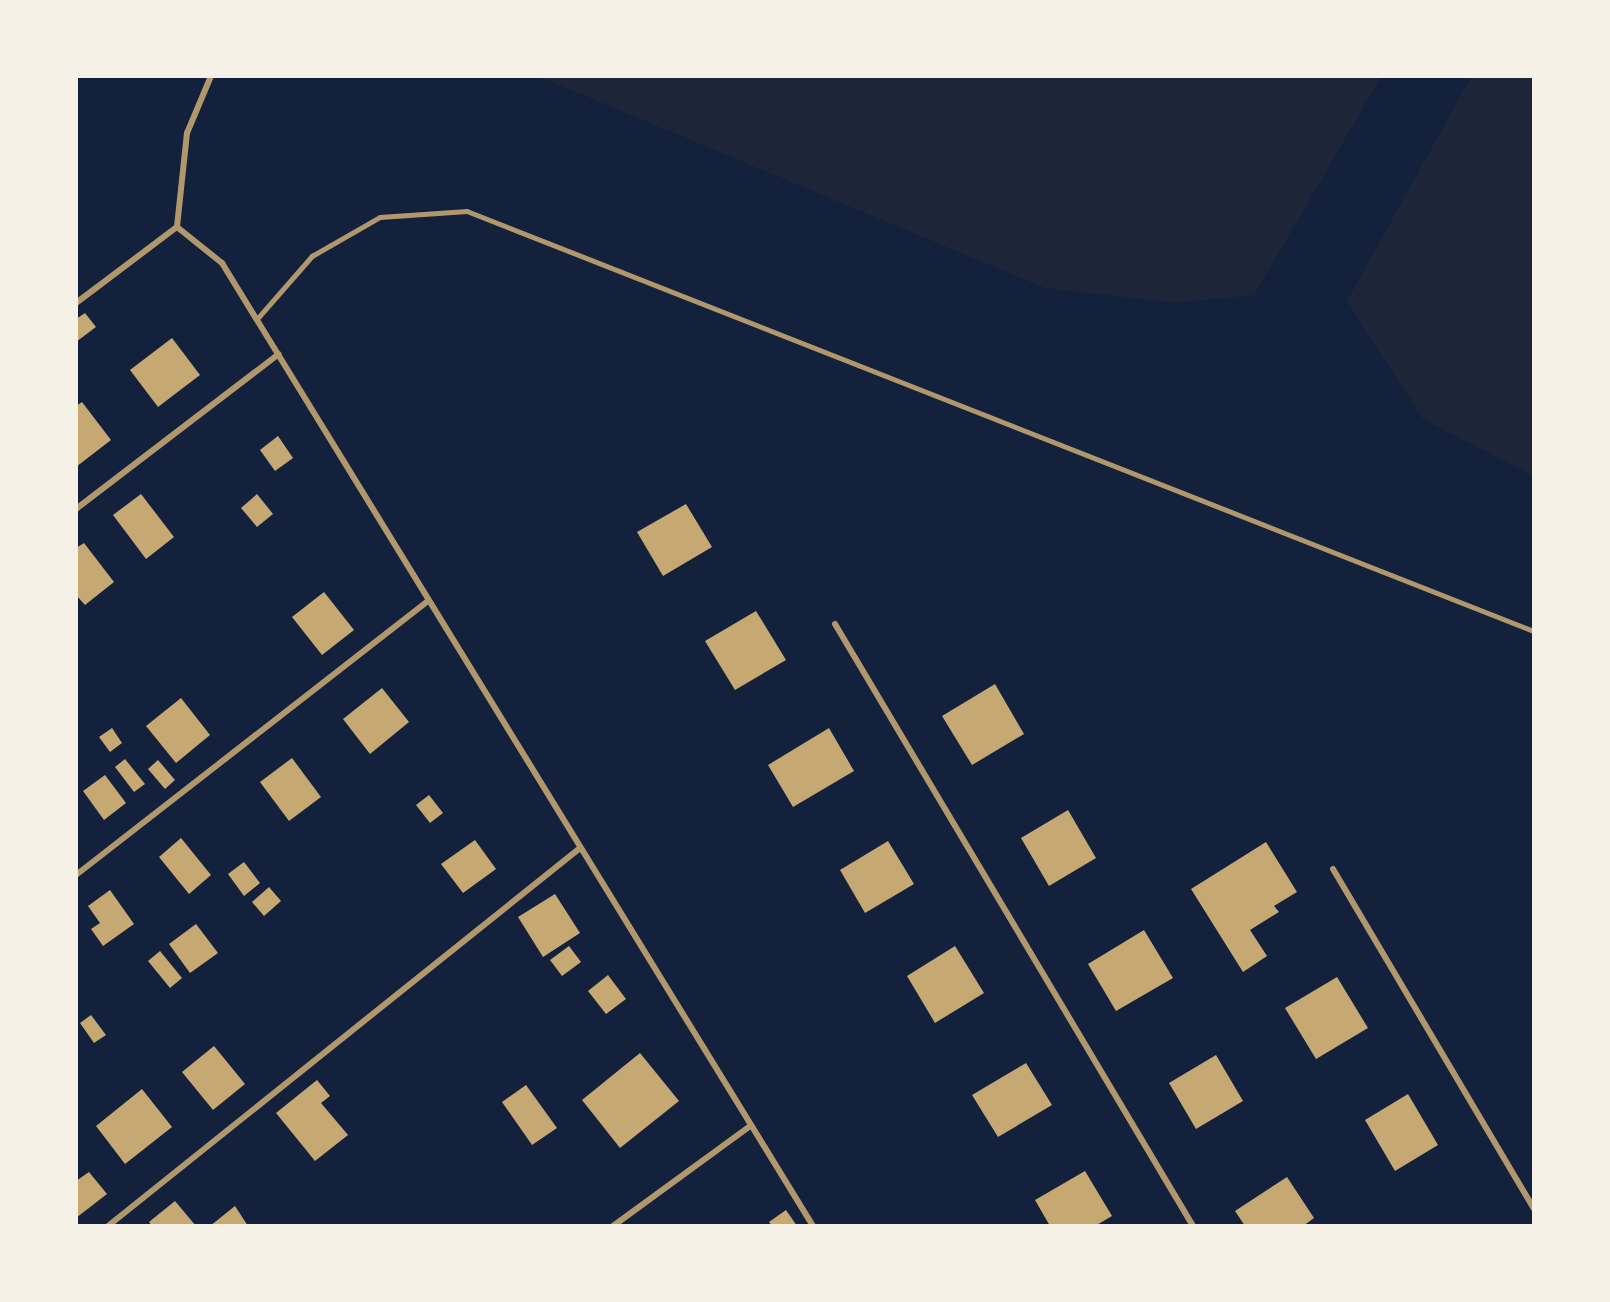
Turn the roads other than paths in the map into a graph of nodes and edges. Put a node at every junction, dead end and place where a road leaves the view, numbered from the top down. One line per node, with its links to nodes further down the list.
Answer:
1 (211, 76): 2 (street)
2 (177, 227): 3 (street); 4 (street)
3 (76, 303)
4 (257, 319): 5 (street); 9 (lane)
5 (279, 354): 6 (street); 7 (street)
6 (76, 509)
7 (429, 600): 10 (street); 12 (street)
8 (835, 624): 18 (street)
9 (1533, 631)
10 (580, 848): 13 (street); 15 (street)
11 (1333, 869): 14 (street)
12 (76, 875)
13 (750, 1126): 16 (street); 17 (street)
14 (1533, 1209)
15 (108, 1226)
16 (613, 1226)
17 (813, 1226)
18 (1194, 1226)

